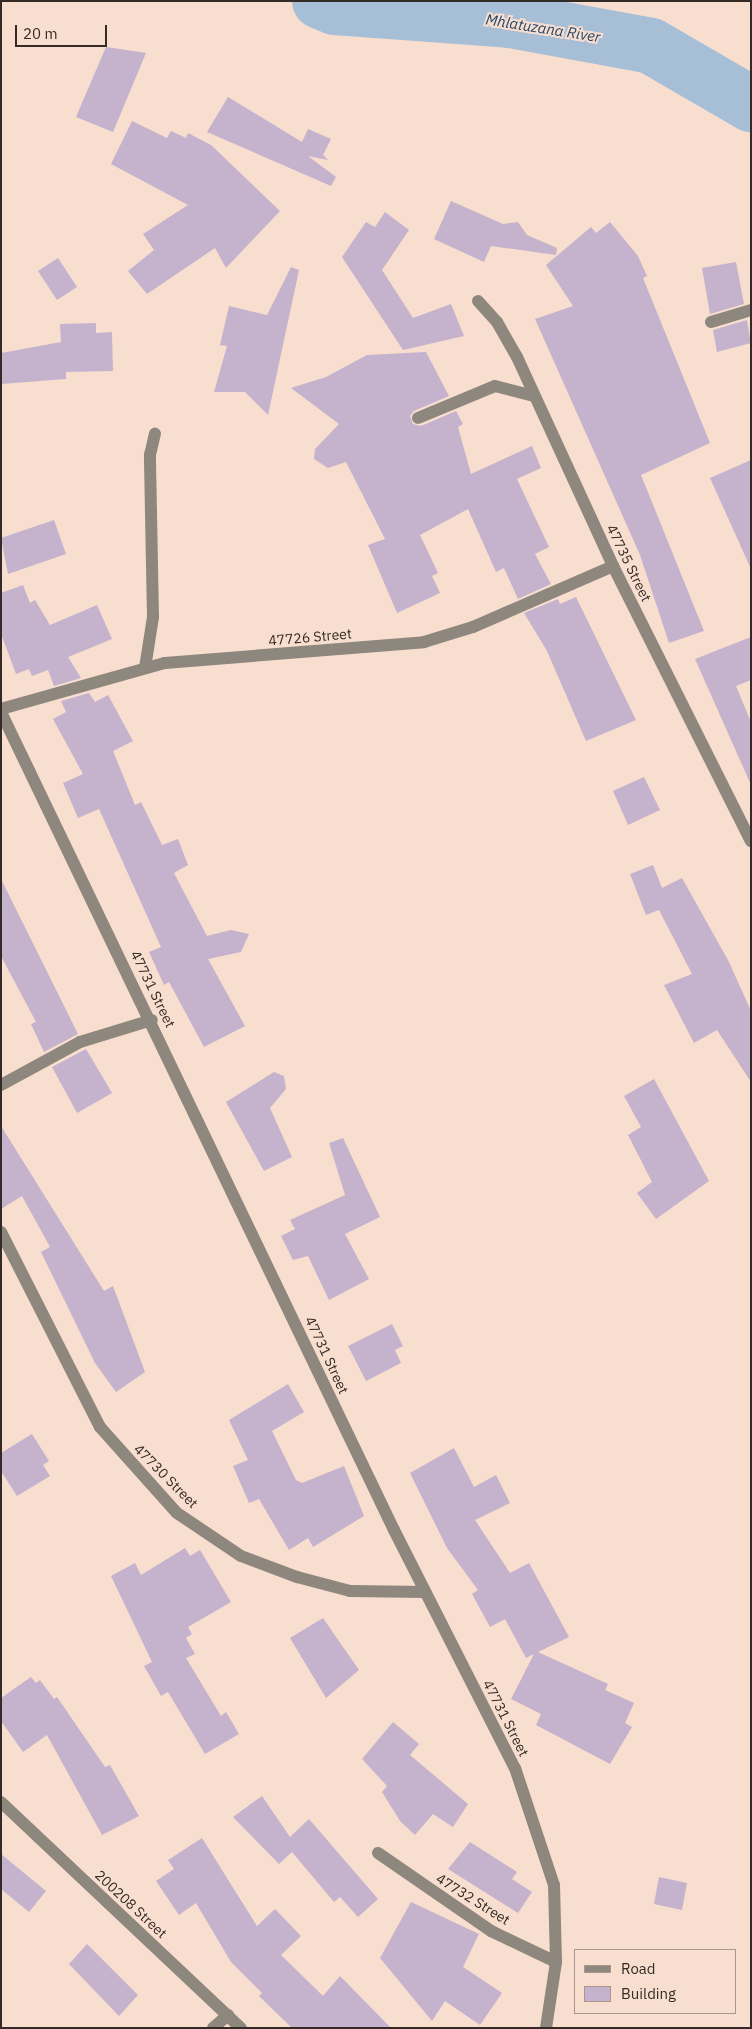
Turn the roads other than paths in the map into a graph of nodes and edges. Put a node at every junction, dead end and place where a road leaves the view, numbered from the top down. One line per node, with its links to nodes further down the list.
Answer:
1 (478, 302): 4 (street, 47735 Street)
2 (751, 310): 3 (street)
3 (711, 322)
4 (534, 396): 5 (street); 7 (street, 47735 Street)
5 (418, 418)
6 (155, 434): 8 (street)
7 (613, 566): 8 (street, 47726 Street); 10 (street, 47735 Street)
8 (145, 668): 9 (street, 47726 Street)
9 (1, 710): 11 (street, 47731 Street)
10 (751, 841)
11 (152, 1020): 12 (street); 14 (street, 47731 Street)
12 (1, 1085)
13 (1, 1232): 14 (street, 47730 Street)
14 (425, 1592): 17 (street, 47731 Street)
15 (1, 1802): 18 (street, 200208 Street)
16 (378, 1853): 17 (street, 47732 Street)
17 (556, 1962): 21 (street, 47731 Street)
18 (228, 2015): 19 (street); 20 (street, 200208 Street)
19 (212, 2028)
20 (241, 2028)
21 (546, 2028)

